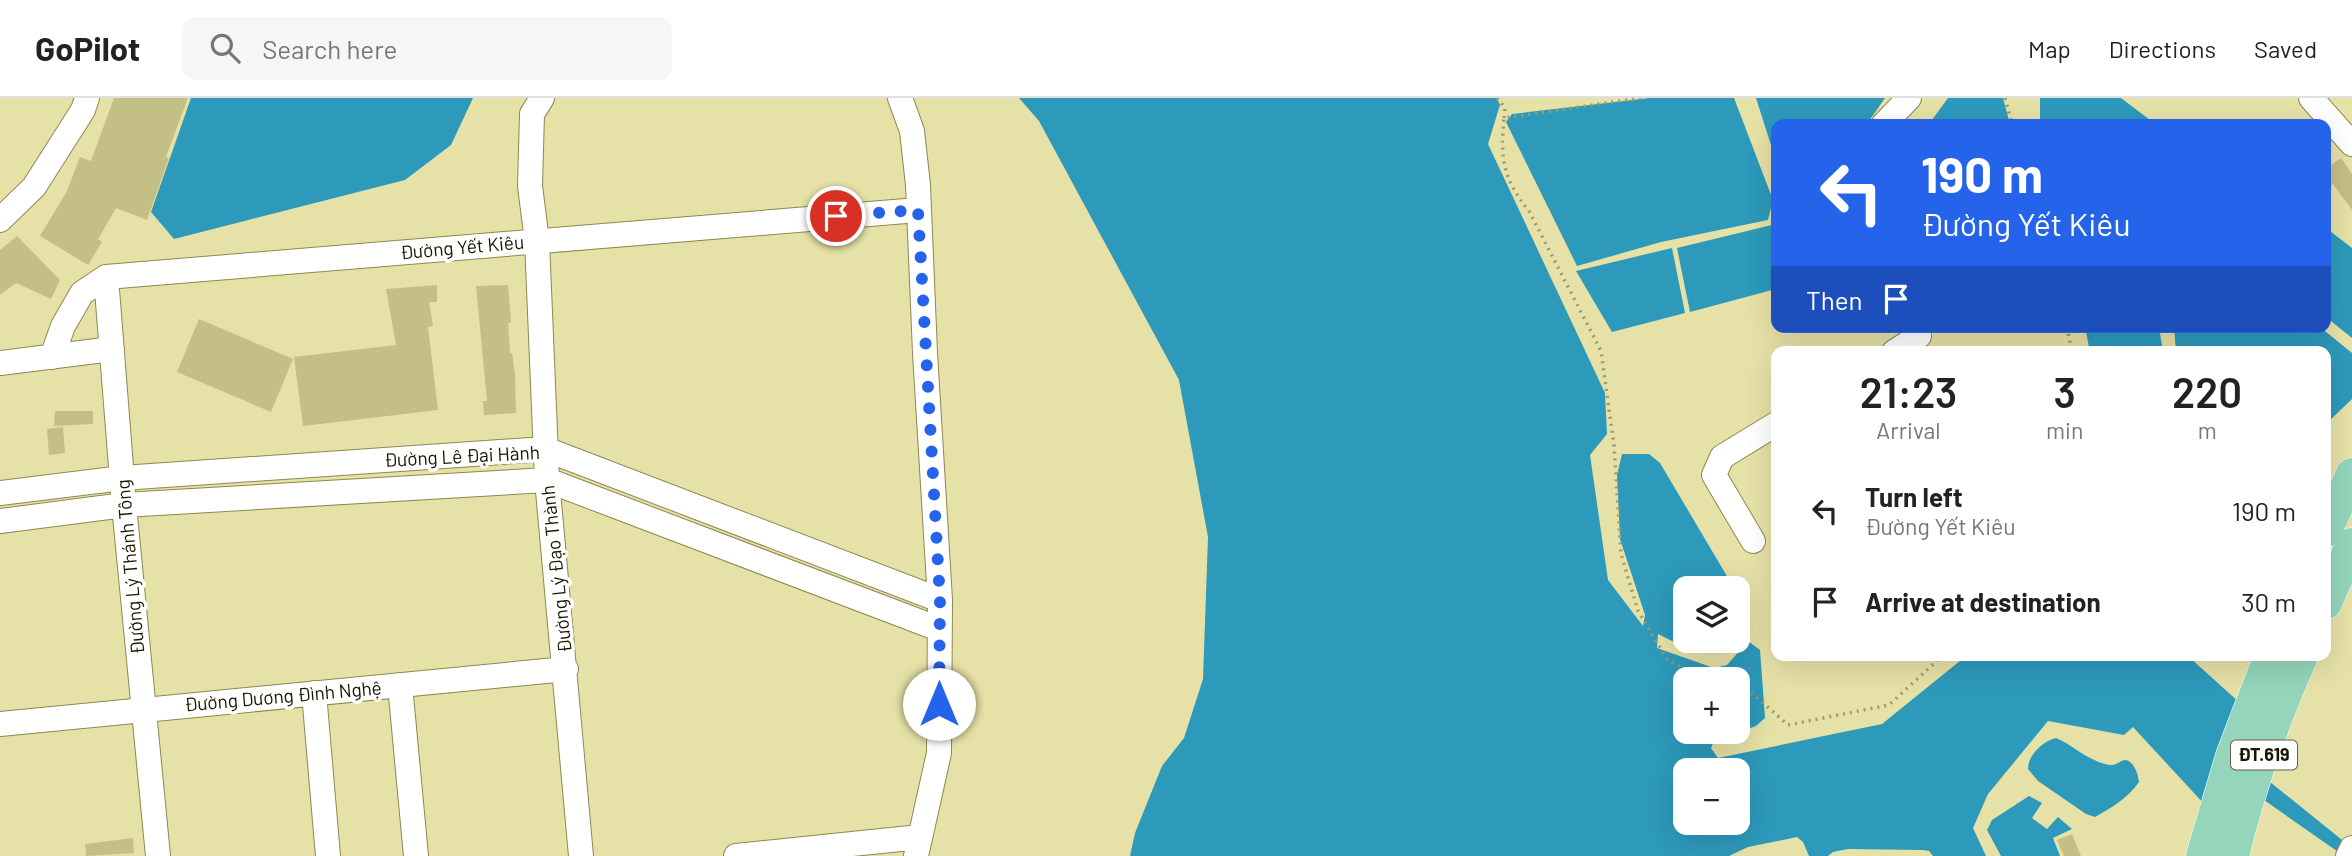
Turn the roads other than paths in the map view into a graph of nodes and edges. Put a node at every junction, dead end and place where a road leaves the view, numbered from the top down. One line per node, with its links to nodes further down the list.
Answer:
1 (87, 98): 11 (street)
2 (542, 98): 12 (street, Đường Lý Đạo Thành)
3 (900, 98): 10 (street)
4 (1909, 98): 6 (street)
5 (2311, 98): 7 (street)
6 (1889, 119)
7 (2330, 119)
8 (2331, 120): 9 (street)
9 (2352, 144)
10 (918, 210): 12 (street, Đường Yết Kiêu); 31 (street)
11 (0, 220)
12 (537, 240): 13 (street, Đường Yết Kiêu); 20 (street, Đường Lý Đạo Thành)
13 (106, 277): 16 (street, Đường Lý Thánh Tông); 17 (street)
14 (1922, 338): 15 (street)
15 (1906, 346)
16 (113, 349): 17 (street); 22 (street, Đường Lý Thánh Tông)
17 (51, 357): 18 (street)
18 (0, 363)
19 (1771, 427): 28 (street)
20 (545, 449): 22 (street, Đường Lê Đại Hành); 23 (street, Đường Lý Đạo Thành); 31 (street, Đường Lê Đại Hành)
21 (2352, 474): 26 (main road)
22 (122, 478): 24 (street, Đường Lê Đại Hành); 25 (street, Đường Lý Thánh Tông)
23 (547, 480): 25 (street, Đường Lê Đại Hành); 32 (street, Đường Lê Đại Hành); 35 (street, Đường Lý Đạo Thành)
24 (0, 493)
25 (124, 505): 27 (street, Đường Lê Đại Hành); 38 (street, Đường Lý Thánh Tông)
26 (2331, 520)
27 (0, 521)
28 (1753, 541)
29 (2352, 544): 30 (main road)
30 (2331, 592)
31 (940, 600): 32 (street)
32 (939, 629): 40 (street)
33 (2268, 661): 47 (main road, ĐT.619)
34 (2300, 661): 48 (main road, ĐT.619)
35 (566, 669): 36 (street, Đường Dương Đình Nghệ); 46 (street, Đường Lý Đạo Thành)
36 (400, 685): 37 (street, Đường Dương Đình Nghệ); 45 (street)
37 (314, 693): 38 (street, Đường Dương Đình Nghệ); 44 (street)
38 (143, 710): 39 (street, Đường Dương Đình Nghệ); 43 (street, Đường Lý Thánh Tông)
39 (0, 724)
40 (918, 847): 42 (street)
41 (2352, 848): 49 (street)
42 (750, 855)
43 (158, 856)
44 (328, 856)
45 (416, 856)
46 (581, 856)
47 (2202, 856)
48 (2233, 856)
49 (2348, 856)

